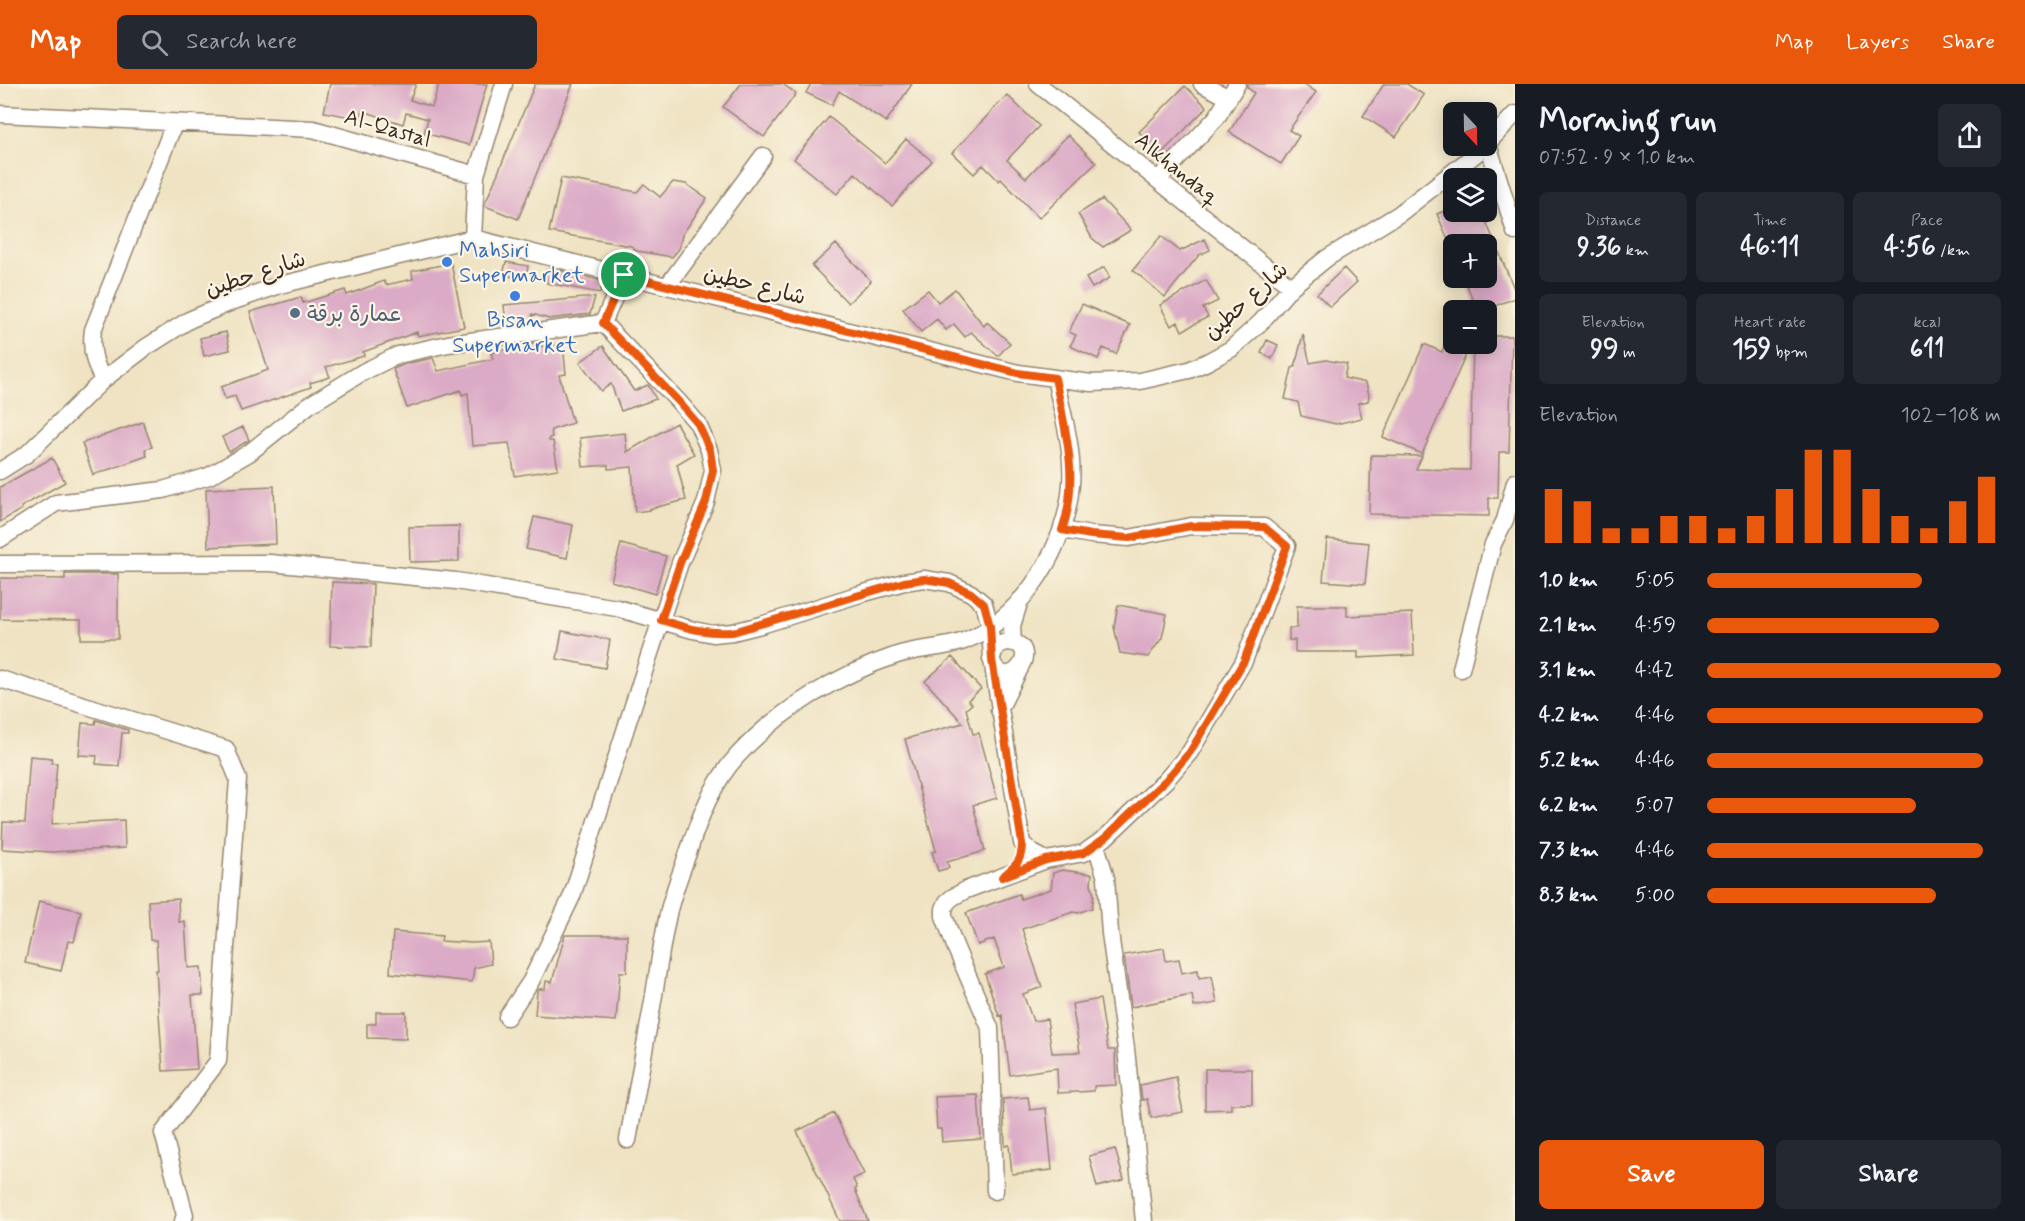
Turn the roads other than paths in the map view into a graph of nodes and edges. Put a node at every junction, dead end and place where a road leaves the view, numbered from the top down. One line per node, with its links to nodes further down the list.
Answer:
1 (504, 84): 12 (street)
2 (1038, 84): 13 (street, Alkhandaq)
3 (1202, 84): 4 (street)
4 (1233, 91): 13 (street)
5 (0, 114): 7 (street, Al-Qastal)
6 (1515, 114): 8 (street, شارع حطين)
7 (174, 124): 12 (street, Al-Qastal); 21 (street)
8 (1497, 134)
9 (764, 156): 17 (street)
10 (1473, 156): 18 (street, شارع حطين)
11 (1491, 156): 14 (street)
12 (476, 175): 15 (street)
13 (1158, 180): 18 (street, Alkhandaq)
14 (1515, 232)
15 (473, 238): 16 (street, شارع حطين); 21 (street, شارع حطين)
16 (624, 275): 17 (street, شارع حطين); 19 (street)
17 (668, 285): 20 (street, شارع حطين)
18 (1291, 287): 20 (street, شارع حطين)
19 (603, 323): 25 (street); 28 (street)
20 (1055, 378): 24 (street)
21 (103, 380): 22 (street, شارع حطين)
22 (0, 471)
23 (1515, 482): 34 (street)
24 (1062, 530): 27 (street); 38 (street)
25 (0, 539)
26 (0, 564): 28 (street)
27 (1021, 599): 29 (street); 31 (street)
28 (661, 620): 29 (street); 41 (street)
29 (990, 626): 30 (street); 31 (street); 32 (street)
30 (963, 641): 32 (street); 42 (street)
31 (1013, 643): 32 (street); 33 (street)
32 (992, 660): 33 (street); 36 (street)
33 (1020, 668): 36 (street)
34 (1461, 669)
35 (0, 679): 44 (street)
36 (999, 710): 37 (street)
37 (1022, 843): 39 (street); 40 (street)
38 (1096, 845): 39 (street); 45 (street)
39 (1046, 860): 40 (street)
40 (1002, 877): 43 (street)
41 (507, 1017)
42 (628, 1140)
43 (994, 1191)
44 (183, 1221)
45 (1144, 1221)

